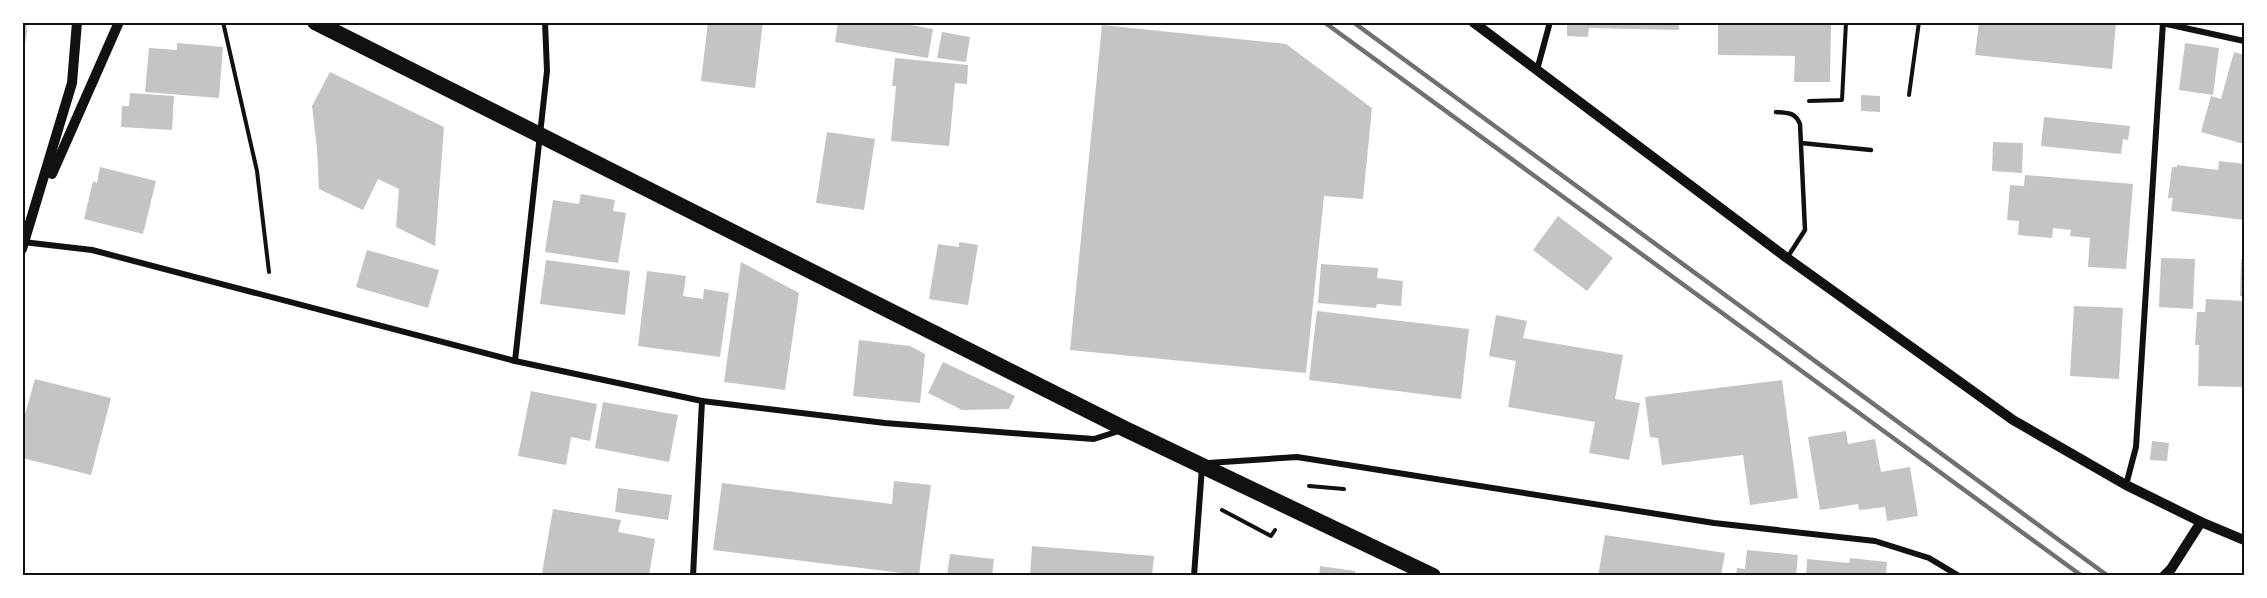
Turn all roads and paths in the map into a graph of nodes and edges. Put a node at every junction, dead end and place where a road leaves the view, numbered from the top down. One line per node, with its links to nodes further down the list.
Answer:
1 (77, 22): 19 (street)
2 (119, 22): 19 (street)
3 (224, 22): 22 (path)
4 (315, 22): 16 (highway)
5 (545, 22): 16 (street)
6 (1473, 22): 12 (street)
7 (1550, 22): 12 (street)
8 (1846, 22): 15 (path)
9 (1919, 22): 13 (path)
10 (2162, 23): 11 (street); 28 (street)
11 (2244, 41)
12 (1537, 70): 21 (street)
13 (1910, 95)
14 (1776, 112): 15 (lane)
15 (1797, 117): 17 (lane)
16 (541, 137): 23 (street); 25 (highway)
17 (1801, 143): 18 (lane); 21 (lane)
18 (1870, 150)
19 (36, 210): 20 (street)
20 (23, 244): 23 (street)
21 (1787, 258): 28 (street)
22 (269, 272)
23 (515, 361): 24 (street)
24 (702, 401): 25 (street); 34 (street)
25 (1125, 429): 26 (highway)
26 (1202, 464): 35 (street); 36 (highway); 37 (street)
27 (1299, 485): 29 (path)
28 (2126, 485): 31 (street)
29 (1345, 489)
30 (1222, 510): 32 (path)
31 (2201, 522): 33 (street); 38 (street)
32 (1271, 537)
33 (2244, 540)
34 (693, 576)
35 (1194, 576)
36 (1433, 576)
37 (1959, 576)
38 (2164, 576)

